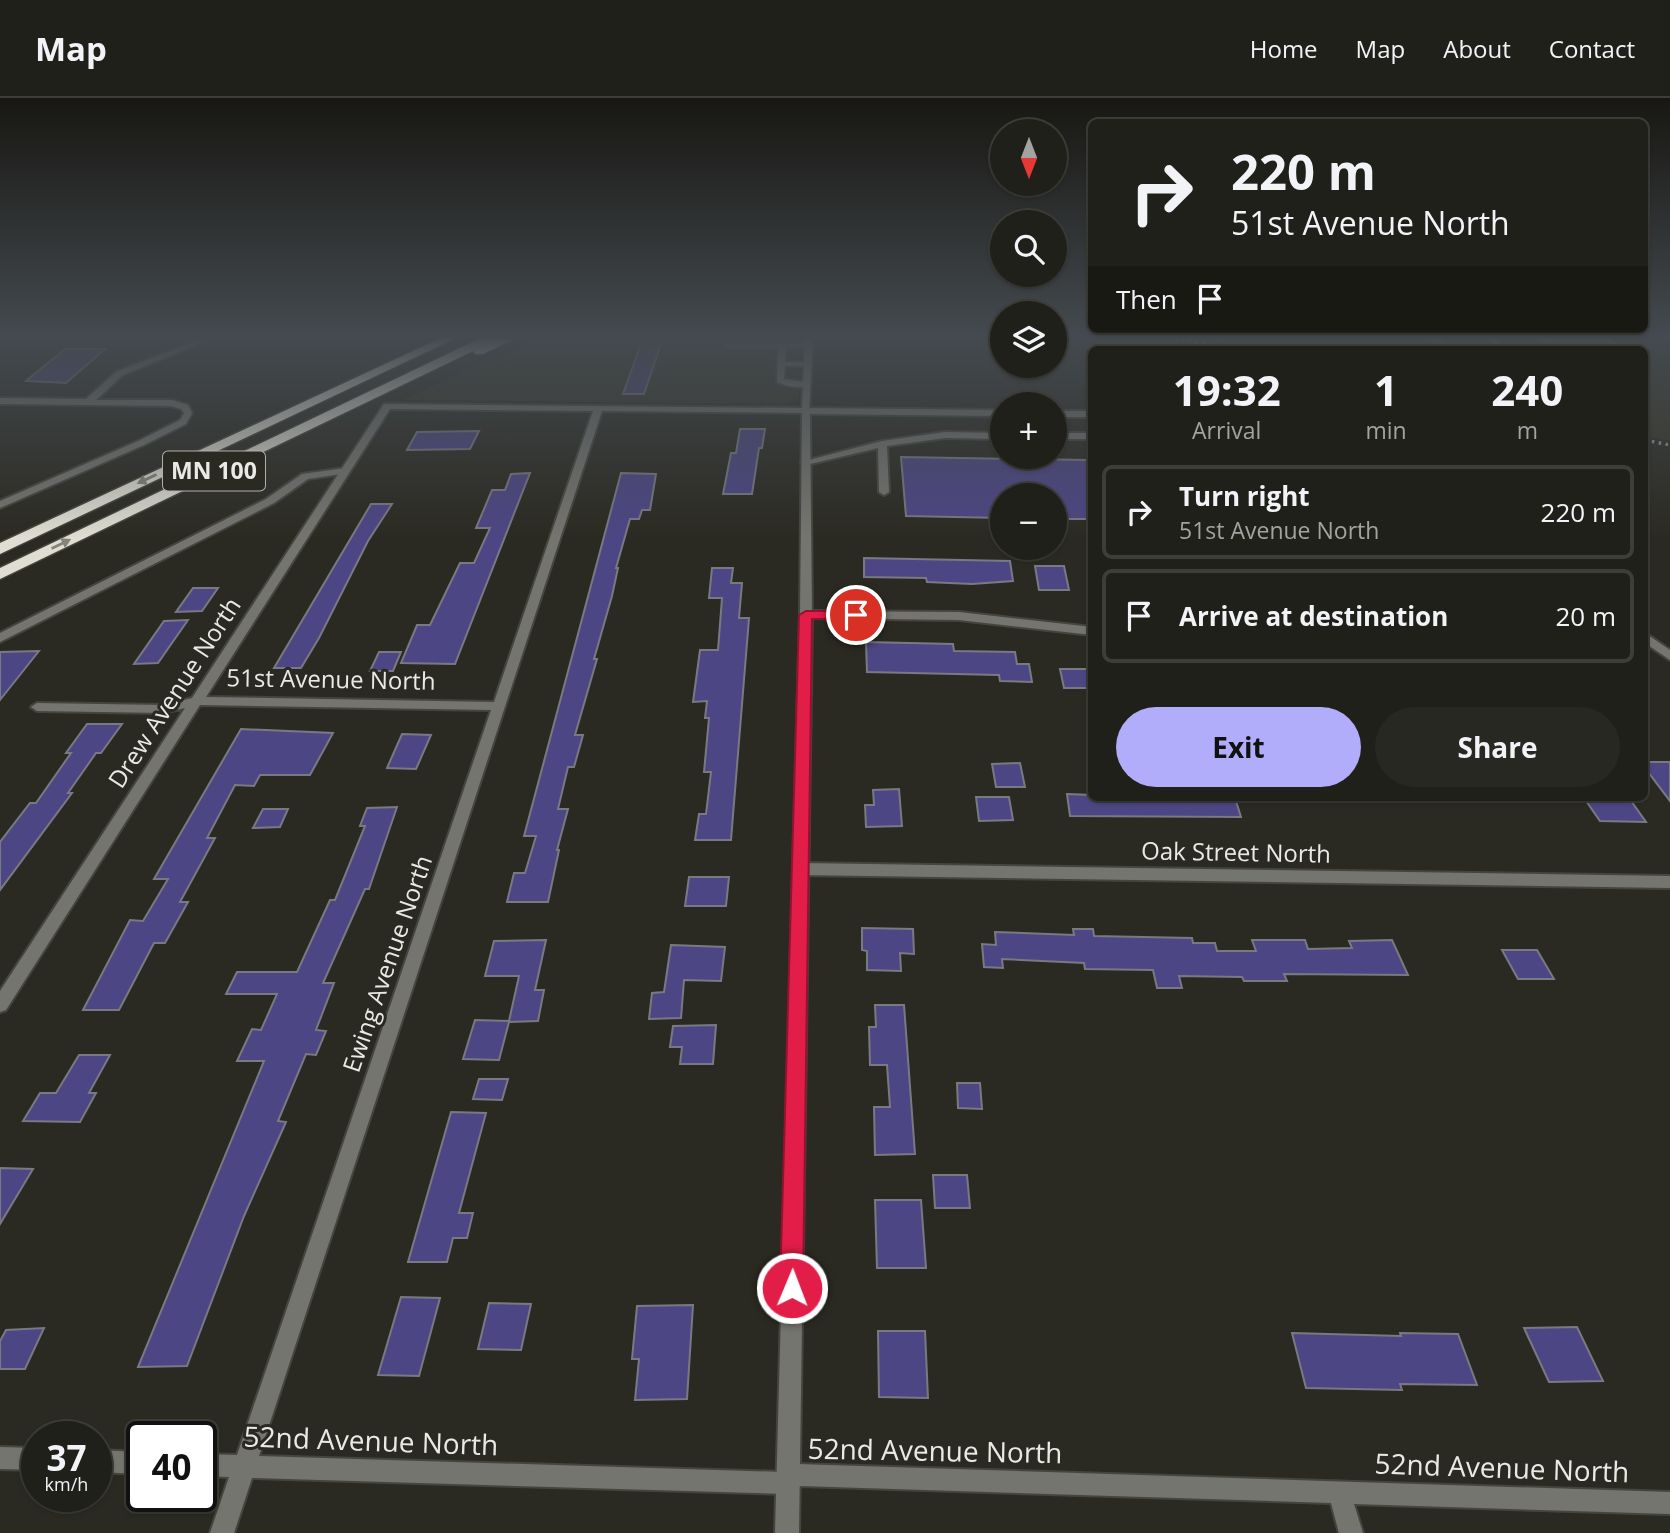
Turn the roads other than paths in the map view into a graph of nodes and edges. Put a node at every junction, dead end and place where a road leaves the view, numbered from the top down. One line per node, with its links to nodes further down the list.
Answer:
1 (178, 405): 19 (street)
2 (299, 405): 11 (highway)
3 (305, 405): 11 (highway, MN 100)
4 (351, 405): 21 (highway, MN 100, one-way to 4)
5 (806, 405): 7 (street)
6 (598, 409): 7 (street); 17 (street, Drew Avenue North); 28 (street, Ewing Avenue North)
7 (806, 411): 8 (street); 16 (street)
8 (990, 413)
9 (1067, 414): 10 (street)
10 (1088, 414)
11 (253, 429): 20 (highway, MN 100, one-way to 20)
12 (990, 436): 15 (street)
13 (1067, 436): 14 (street)
14 (1088, 436)
15 (882, 444): 16 (street); 18 (street)
16 (806, 462): 22 (street)
17 (345, 471): 24 (street); 27 (street, Drew Avenue North)
18 (884, 492)
19 (0, 505)
20 (0, 549)
21 (0, 574)
22 (806, 615): 23 (street); 30 (street)
23 (1088, 631)
24 (0, 638)
25 (1648, 639): 26 (street)
26 (1670, 656)
27 (197, 701): 28 (street, 51st Avenue North); 29 (street, 51st Avenue North); 32 (street, Drew Avenue North)
28 (499, 706): 36 (street, Ewing Avenue North)
29 (37, 707)
30 (801, 869): 31 (street, Oak Street North); 37 (street)
31 (1670, 882)
32 (0, 1005)
33 (0, 1458): 34 (street)
34 (21, 1459)
35 (217, 1465): 36 (street, 52nd Avenue North)
36 (244, 1466): 37 (street, 52nd Avenue North); 40 (street, Ewing Avenue North)
37 (788, 1483): 38 (street, 52nd Avenue North); 41 (street)
38 (1339, 1492): 39 (street, 52nd Avenue North); 42 (street)
39 (1670, 1503)
40 (222, 1533)
41 (786, 1533)
42 (1351, 1533)

